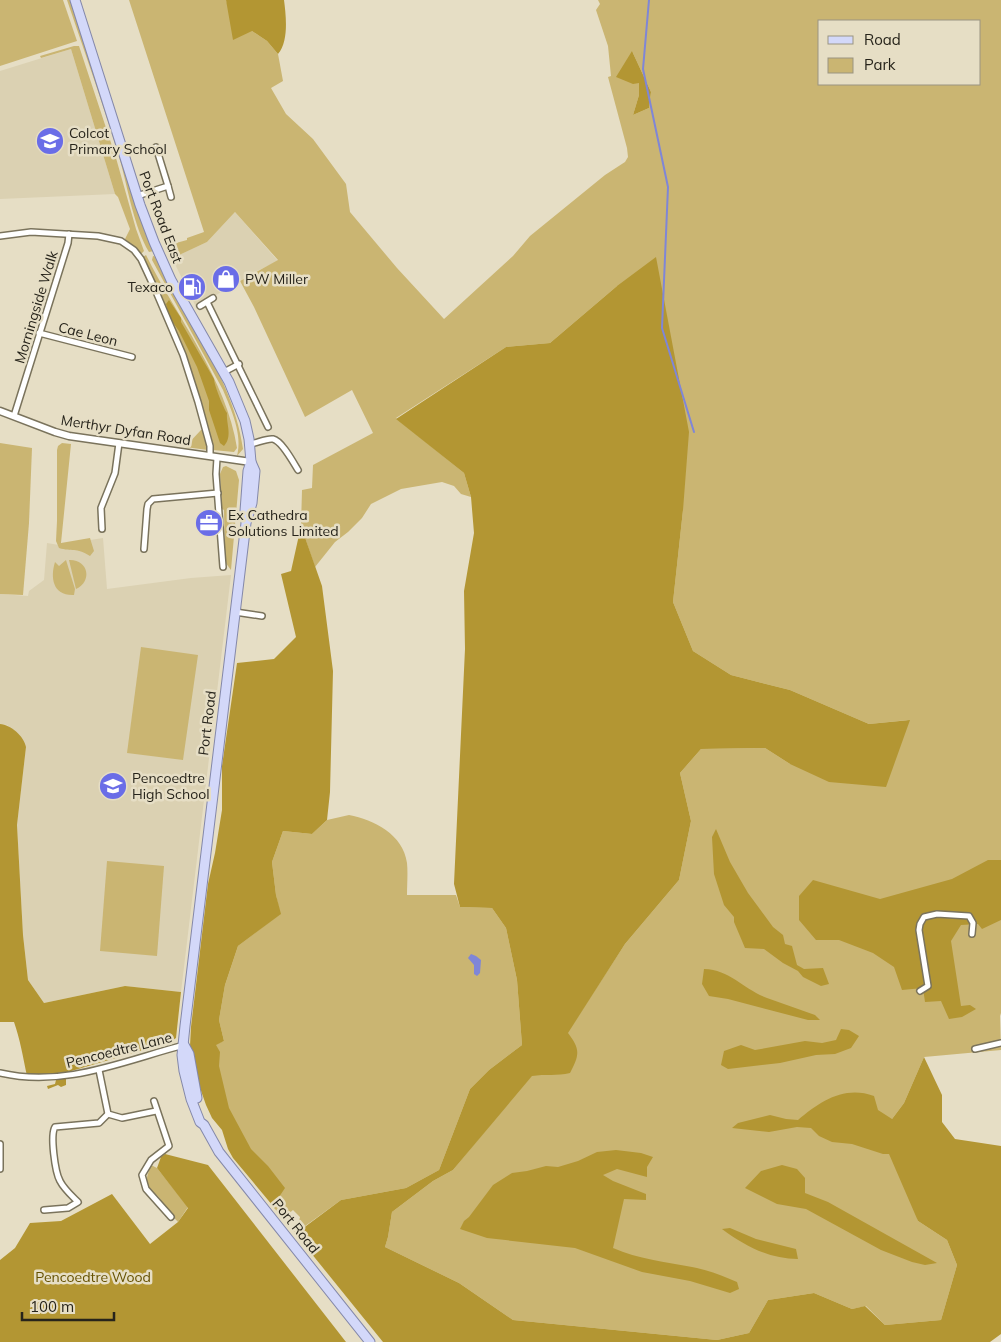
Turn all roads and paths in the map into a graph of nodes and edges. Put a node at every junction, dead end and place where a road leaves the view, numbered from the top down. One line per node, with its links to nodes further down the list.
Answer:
1 (75, 0): 4 (main road, Port Road East)
2 (156, 151): 3 (street)
3 (168, 186): 4 (street); 5 (street)
4 (137, 196): 14 (main road, Port Road East)
5 (171, 197)
6 (69, 234): 7 (street); 11 (street, Morningside Walk); 20 (street)
7 (0, 236)
8 (213, 298): 9 (street)
9 (207, 302): 10 (street); 13 (street)
10 (200, 306)
11 (39, 333): 12 (street, Cae Leon); 16 (street, Morningside Walk)
12 (132, 357)
13 (238, 364): 14 (street); 17 (street)
14 (224, 372): 19 (main road, Port Road East)
15 (0, 411): 16 (street, Merthyr Dyfan Road)
16 (14, 416): 18 (street, Merthyr Dyfan Road)
17 (268, 427)
18 (119, 443): 20 (street, Merthyr Dyfan Road); 25 (street)
19 (250, 444): 22 (main road, Port Road East); 23 (street)
20 (210, 456): 21 (street, Merthyr Dyfan Road)
21 (217, 458): 22 (street, Merthyr Dyfan Road); 24 (street)
22 (251, 462): 28 (main road, Port Road)
23 (298, 470)
24 (218, 493): 26 (street); 27 (street)
25 (102, 530)
26 (144, 549)
27 (223, 567)
28 (234, 612): 29 (street); 33 (main road, Port Road)
29 (262, 616)
30 (972, 934): 31 (street)
31 (920, 991)
32 (1001, 1043): 34 (street)
33 (184, 1045): 35 (street, Pencoedtre Lane); 44 (main road, Port Road)
34 (976, 1049)
35 (99, 1070): 36 (street, Pencoedtre Lane); 39 (street)
36 (0, 1073)
37 (154, 1101): 38 (street)
38 (156, 1111): 39 (street); 43 (street)
39 (108, 1114): 42 (street)
40 (0, 1144): 41 (street)
41 (0, 1169)
42 (44, 1210)
43 (171, 1217)
44 (370, 1342)

